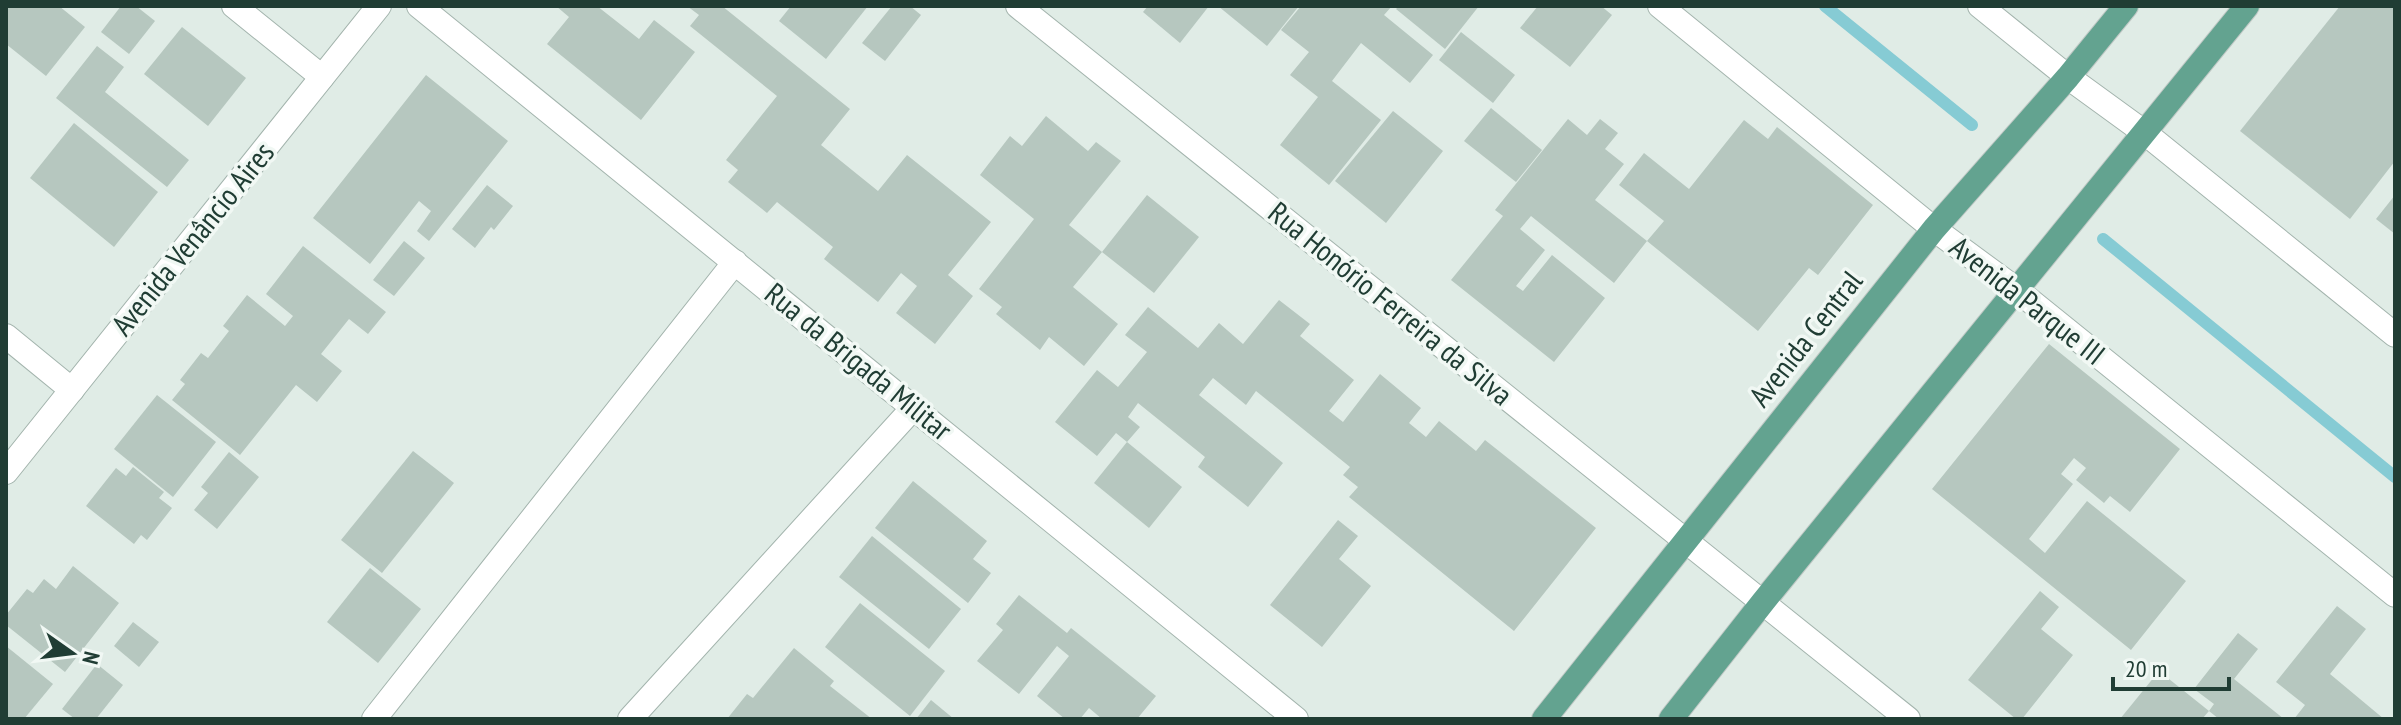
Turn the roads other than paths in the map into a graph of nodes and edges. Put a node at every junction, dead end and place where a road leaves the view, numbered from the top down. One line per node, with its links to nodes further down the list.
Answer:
1 (234, 6): 9 (street)
2 (379, 6): 9 (street, Avenida Venâncio Aires)
3 (419, 6): 13 (street, Rua da Brigada Militar)
4 (1018, 6): 20 (street, Rua Honório Ferreira da Silva)
5 (1660, 6): 12 (street, Avenida Parque III)
6 (1980, 6): 10 (street)
7 (2126, 6): 10 (main road, Avenida Central)
8 (2247, 6): 11 (main road)
9 (322, 77): 17 (street, Avenida Venâncio Aires)
10 (2068, 77): 11 (street); 12 (main road, Avenida Central)
11 (2145, 133): 14 (main road); 15 (street)
12 (1934, 229): 14 (street, Avenida Parque III); 20 (main road, Avenida Central)
13 (735, 262): 18 (street, Rua da Brigada Militar); 23 (street)
14 (2017, 290): 21 (street, Avenida Parque III); 22 (main road)
15 (2395, 335)
16 (6, 336): 17 (street)
17 (72, 390): 19 (street, Avenida Venâncio Aires)
18 (914, 407): 24 (street); 25 (street, Rua da Brigada Militar)
19 (6, 472)
20 (1686, 542): 22 (street, Rua Honório Ferreira da Silva); 26 (main road, Avenida Central)
21 (2395, 595)
22 (1763, 602): 27 (main road); 28 (street, Rua Honório Ferreira da Silva)
23 (374, 719)
24 (630, 719)
25 (1296, 719)
26 (1544, 719)
27 (1671, 719)
28 (1908, 719)

